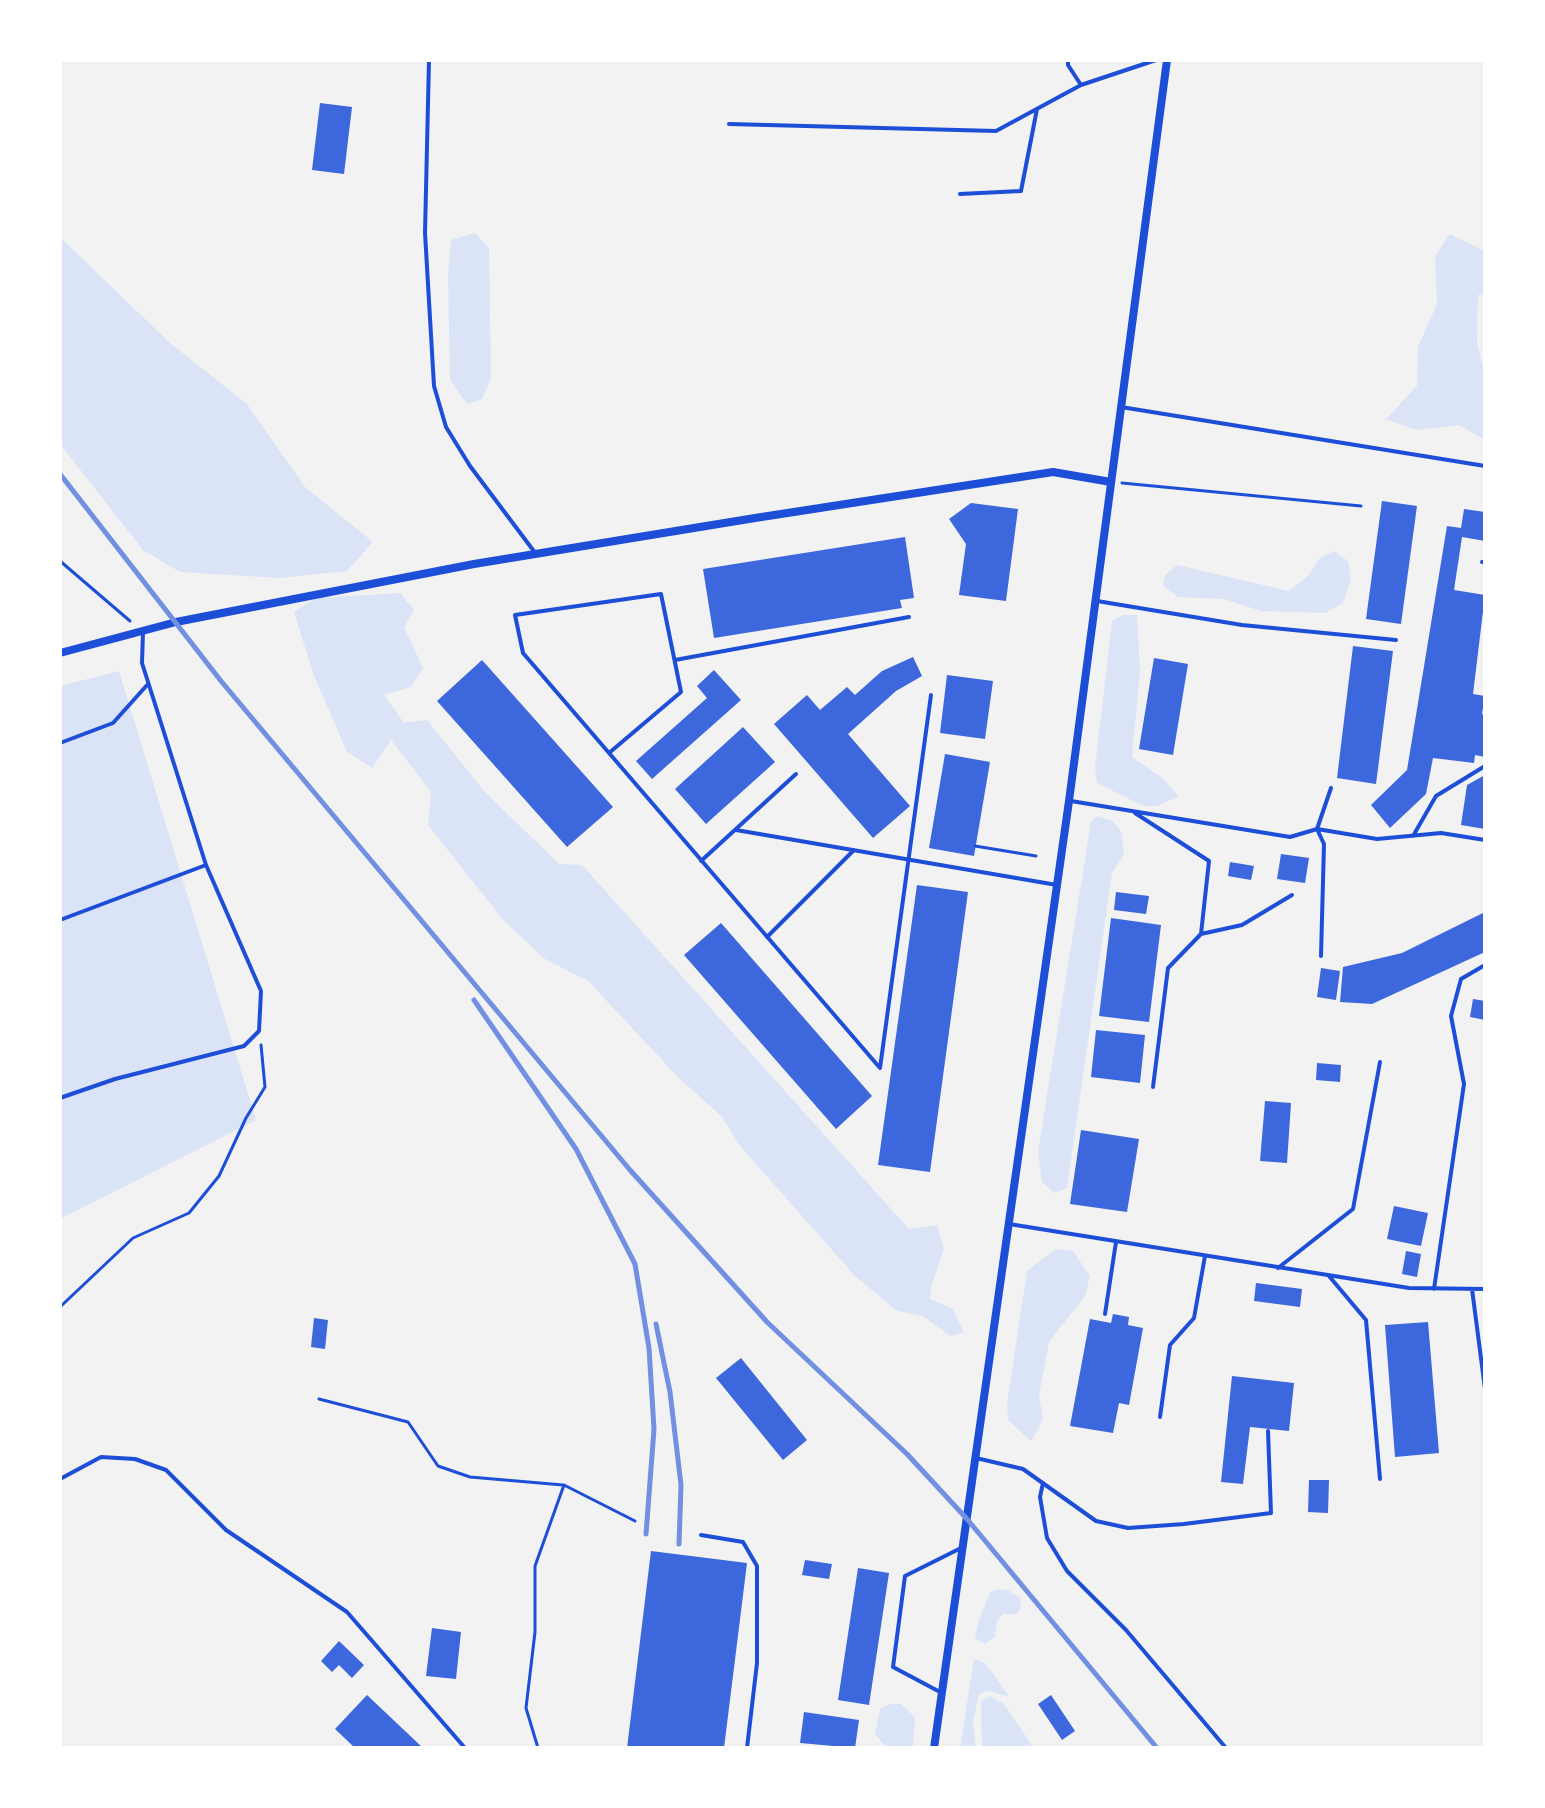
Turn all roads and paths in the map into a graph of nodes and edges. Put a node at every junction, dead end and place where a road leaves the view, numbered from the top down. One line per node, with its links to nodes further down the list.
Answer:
1 (429, 60): 13 (lane)
2 (1068, 60): 5 (lane)
3 (1156, 60): 5 (lane)
4 (1167, 60): 9 (street)
5 (1081, 85): 6 (lane)
6 (1037, 108): 7 (lane); 8 (lane)
7 (729, 124)
8 (960, 194)
9 (1121, 407): 10 (lane); 11 (street)
10 (1485, 466)
11 (1111, 482): 12 (path); 13 (street); 15 (street)
12 (1361, 506)
13 (536, 554): 17 (street)
14 (60, 561): 17 (path)
15 (1095, 600): 18 (lane); 28 (street)
16 (909, 617): 20 (lane)
17 (143, 632): 19 (street); 21 (lane)
18 (1396, 640)
19 (60, 653)
20 (675, 660): 24 (lane); 24 (lane)
21 (148, 683): 23 (lane); 39 (lane)
22 (931, 695): 37 (lane)
23 (60, 743)
24 (609, 753): 38 (lane)
25 (1485, 766): 32 (lane)
26 (796, 774): 31 (lane)
27 (1331, 788): 30 (lane)
28 (1069, 801): 29 (lane); 40 (street)
29 (1133, 812): 30 (lane); 43 (lane)
30 (1317, 829): 32 (lane); 45 (lane)
31 (736, 830): 35 (lane); 38 (lane)
32 (1413, 836): 33 (lane)
33 (1485, 840)
34 (975, 846): 36 (path)
35 (854, 850): 37 (lane); 44 (lane)
36 (1036, 856)
37 (909, 860): 40 (lane); 44 (lane)
38 (701, 861): 44 (lane)
39 (206, 865): 42 (lane); 47 (lane)
40 (1057, 885): 51 (street)
41 (1292, 895): 43 (lane)
42 (60, 920)
43 (1201, 934): 49 (lane)
44 (767, 937)
45 (1321, 956)
46 (1485, 965): 56 (lane)
47 (259, 1031): 50 (lane); 59 (path)
48 (1380, 1062): 54 (lane)
49 (1153, 1087)
50 (60, 1098)
51 (1007, 1224): 52 (lane); 65 (street)
52 (1116, 1242): 53 (lane); 60 (lane)
53 (1205, 1256): 54 (lane); 63 (lane)
54 (1278, 1268): 55 (lane)
55 (1329, 1276): 56 (lane); 67 (lane)
56 (1434, 1289): 57 (lane)
57 (1472, 1289): 58 (lane); 61 (lane)
58 (1485, 1289)
59 (60, 1307)
60 (1105, 1314)
61 (1485, 1389)
62 (319, 1399): 69 (path)
63 (1160, 1417)
64 (1268, 1431): 68 (lane)
65 (976, 1458): 68 (lane); 72 (street)
66 (60, 1479): 74 (lane)
67 (1380, 1479)
68 (1043, 1483): 78 (lane)
69 (564, 1485): 70 (path); 75 (path)
70 (635, 1521)
71 (701, 1535): 76 (lane)
72 (963, 1547): 73 (street); 73 (lane)
73 (942, 1692): 77 (street)
74 (465, 1748)
75 (538, 1748)
76 (747, 1748)
77 (934, 1748)
78 (1226, 1748)

